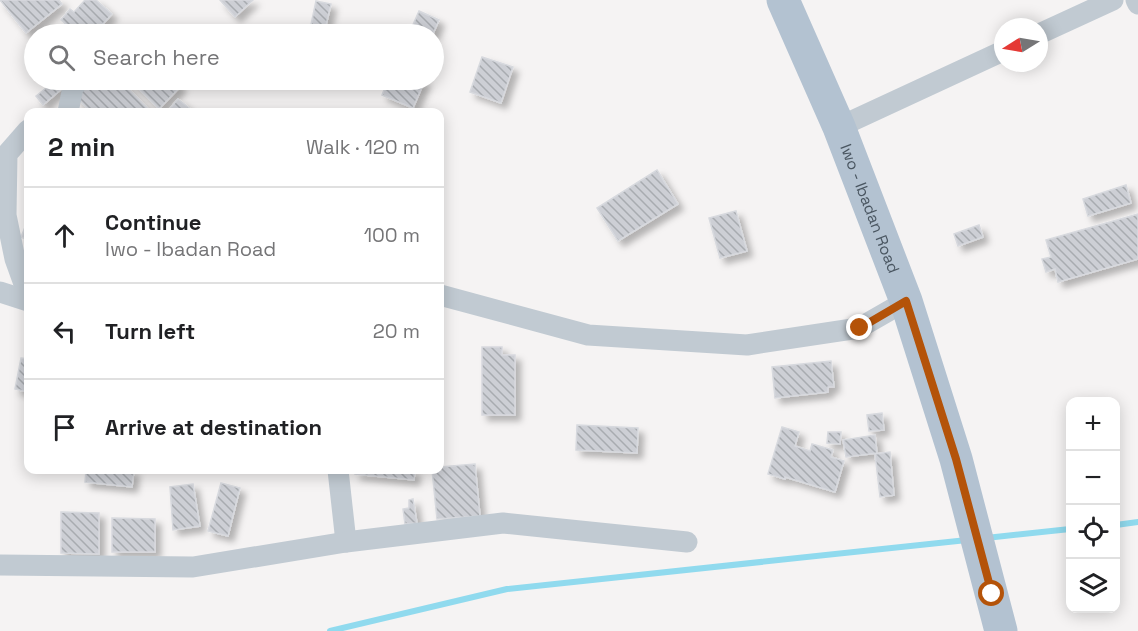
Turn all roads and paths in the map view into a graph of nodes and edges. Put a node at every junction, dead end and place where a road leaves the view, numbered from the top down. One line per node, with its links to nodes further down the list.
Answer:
1 (783, 0): 7 (main road, Iwo - Ibadan Road)
2 (1113, 0): 3 (street)
3 (1048, 30)
4 (994, 55): 7 (street)
5 (72, 90): 6 (street)
6 (69, 108)
7 (839, 127): 13 (main road, Iwo - Ibadan Road)
8 (24, 135): 9 (street)
9 (24, 284)
10 (0, 292): 12 (street)
11 (444, 297): 13 (street)
12 (24, 300)
13 (906, 301): 18 (main road, Iwo - Ibadan Road)
14 (338, 474): 15 (street)
15 (346, 542): 16 (street); 17 (street)
16 (687, 542)
17 (0, 565)
18 (1001, 631)

